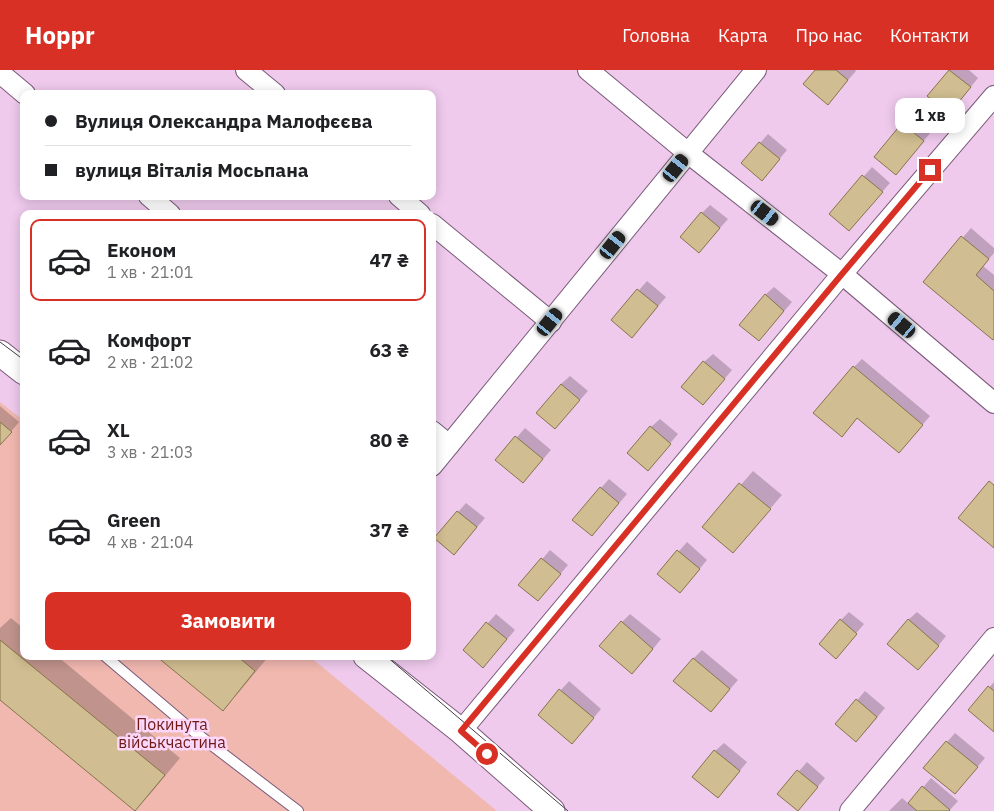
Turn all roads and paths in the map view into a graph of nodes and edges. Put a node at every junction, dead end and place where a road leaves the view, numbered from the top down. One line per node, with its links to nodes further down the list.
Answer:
1 (246, 70): 6 (street)
2 (588, 70): 8 (street)
3 (756, 70): 8 (street)
4 (0, 73): 5 (street)
5 (20, 90)
6 (270, 90)
7 (994, 96): 14 (street)
8 (688, 153): 14 (street); 15 (street)
9 (154, 200): 11 (street)
10 (404, 200): 12 (street)
11 (165, 210)
12 (415, 210)
13 (436, 227): 15 (street)
14 (842, 274): 18 (street); 25 (street)
15 (550, 322): 20 (street)
16 (0, 353): 17 (street)
17 (20, 369)
18 (994, 403)
19 (436, 434): 20 (street)
20 (449, 445): 21 (street)
21 (436, 461)
22 (994, 638): 28 (street)
23 (110, 660): 26 (lane)
24 (371, 660): 25 (street)
25 (461, 731): 27 (street)
26 (298, 811)
27 (552, 811)
28 (850, 811)

